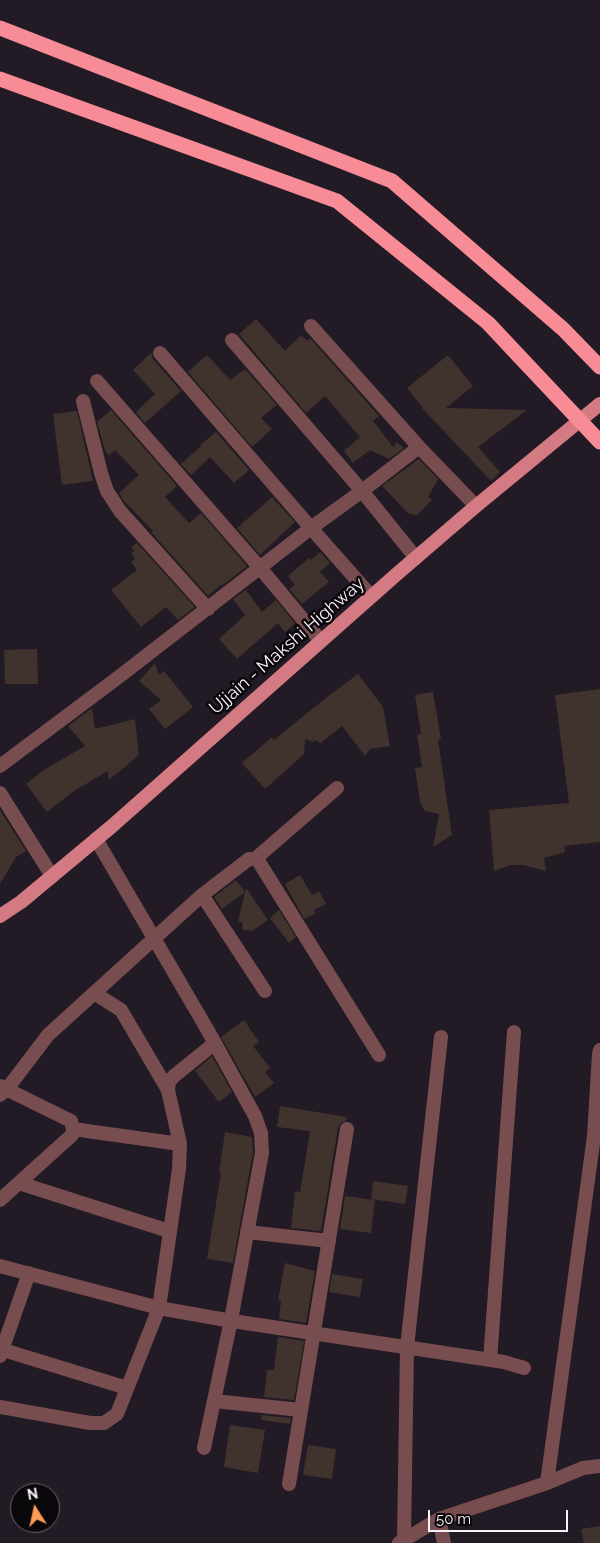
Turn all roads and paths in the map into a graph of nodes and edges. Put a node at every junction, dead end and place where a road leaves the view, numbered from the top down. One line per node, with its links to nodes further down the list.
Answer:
1 (0, 28): 6 (highway)
2 (0, 79): 10 (highway, bridge)
3 (311, 326): 11 (street)
4 (232, 340): 12 (street)
5 (160, 353): 14 (street)
6 (600, 367)
7 (97, 381): 16 (street)
8 (84, 401): 18 (street)
9 (600, 404): 13 (main road, Ujjain - Makshi Highway)
10 (600, 442)
11 (419, 447): 12 (street); 13 (street)
12 (362, 491): 14 (street); 15 (street)
13 (476, 506): 15 (main road, Ujjain - Makshi Highway)
14 (311, 528): 16 (street); 17 (street)
15 (416, 558): 17 (main road, Ujjain - Makshi Highway)
16 (261, 568): 18 (street); 19 (street)
17 (371, 596): 19 (main road, Ujjain - Makshi Highway)
18 (208, 609): 20 (street)
19 (321, 641): 23 (main road, Ujjain - Makshi Highway)
20 (0, 766)
21 (337, 788): 24 (street)
22 (0, 793): 25 (street)
23 (96, 839): 25 (main road, Ujjain - Makshi Highway); 28 (street)
24 (255, 859): 26 (street); 35 (street)
25 (52, 876): 27 (main road, Ujjain - Makshi Highway)
26 (202, 895): 28 (street); 29 (street)
27 (0, 916)
28 (155, 939): 30 (street); 33 (street)
29 (265, 990)
30 (94, 993): 36 (street); 37 (street)
31 (514, 1032): 53 (street)
32 (441, 1036): 51 (street)
33 (215, 1043): 37 (street); 44 (street)
34 (600, 1050): 61 (street)
35 (379, 1055)
36 (2, 1090): 38 (street)
37 (168, 1090): 40 (street)
38 (73, 1129): 40 (street); 41 (street)
39 (347, 1129): 45 (street)
40 (180, 1144): 43 (street)
41 (19, 1183): 42 (street); 43 (street)
42 (0, 1200)
43 (169, 1231): 48 (street)
44 (247, 1232): 45 (street); 49 (street)
45 (329, 1241): 50 (street)
46 (0, 1266): 47 (street)
47 (29, 1273): 48 (street); 52 (street)
48 (159, 1308): 49 (street); 55 (street)
49 (231, 1320): 50 (street); 56 (street)
50 (314, 1333): 51 (street); 58 (street)
51 (406, 1347): 53 (street); 64 (street)
52 (1, 1351): 55 (street)
53 (490, 1360): 54 (street)
54 (524, 1368)
55 (127, 1388): 57 (street)
56 (214, 1401): 58 (street); 59 (street)
57 (0, 1407)
58 (301, 1410): 62 (street)
59 (204, 1448)
60 (600, 1466): 61 (street)
61 (547, 1483): 63 (street)
62 (289, 1484)
63 (439, 1519): 64 (street); 65 (street)
64 (402, 1541)
65 (444, 1543)

